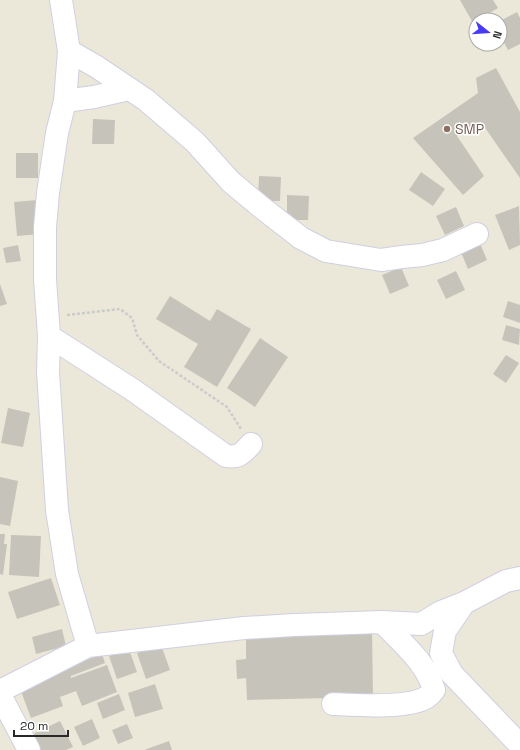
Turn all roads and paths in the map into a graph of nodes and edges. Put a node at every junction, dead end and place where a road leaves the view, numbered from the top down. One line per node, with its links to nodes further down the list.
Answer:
1 (62, 0): 2 (street)
2 (69, 51): 3 (street); 4 (street)
3 (129, 89): 4 (street); 5 (street)
4 (65, 101): 6 (street)
5 (477, 234)
6 (48, 327): 7 (street); 7 (path); 11 (street)
7 (251, 444)
8 (520, 578): 9 (street)
9 (464, 603): 10 (street); 15 (street)
10 (382, 622): 11 (street); 14 (street)
11 (88, 646): 12 (street)
12 (0, 691)
13 (0, 695): 16 (street)
14 (333, 704)
15 (520, 742)
16 (29, 750)

